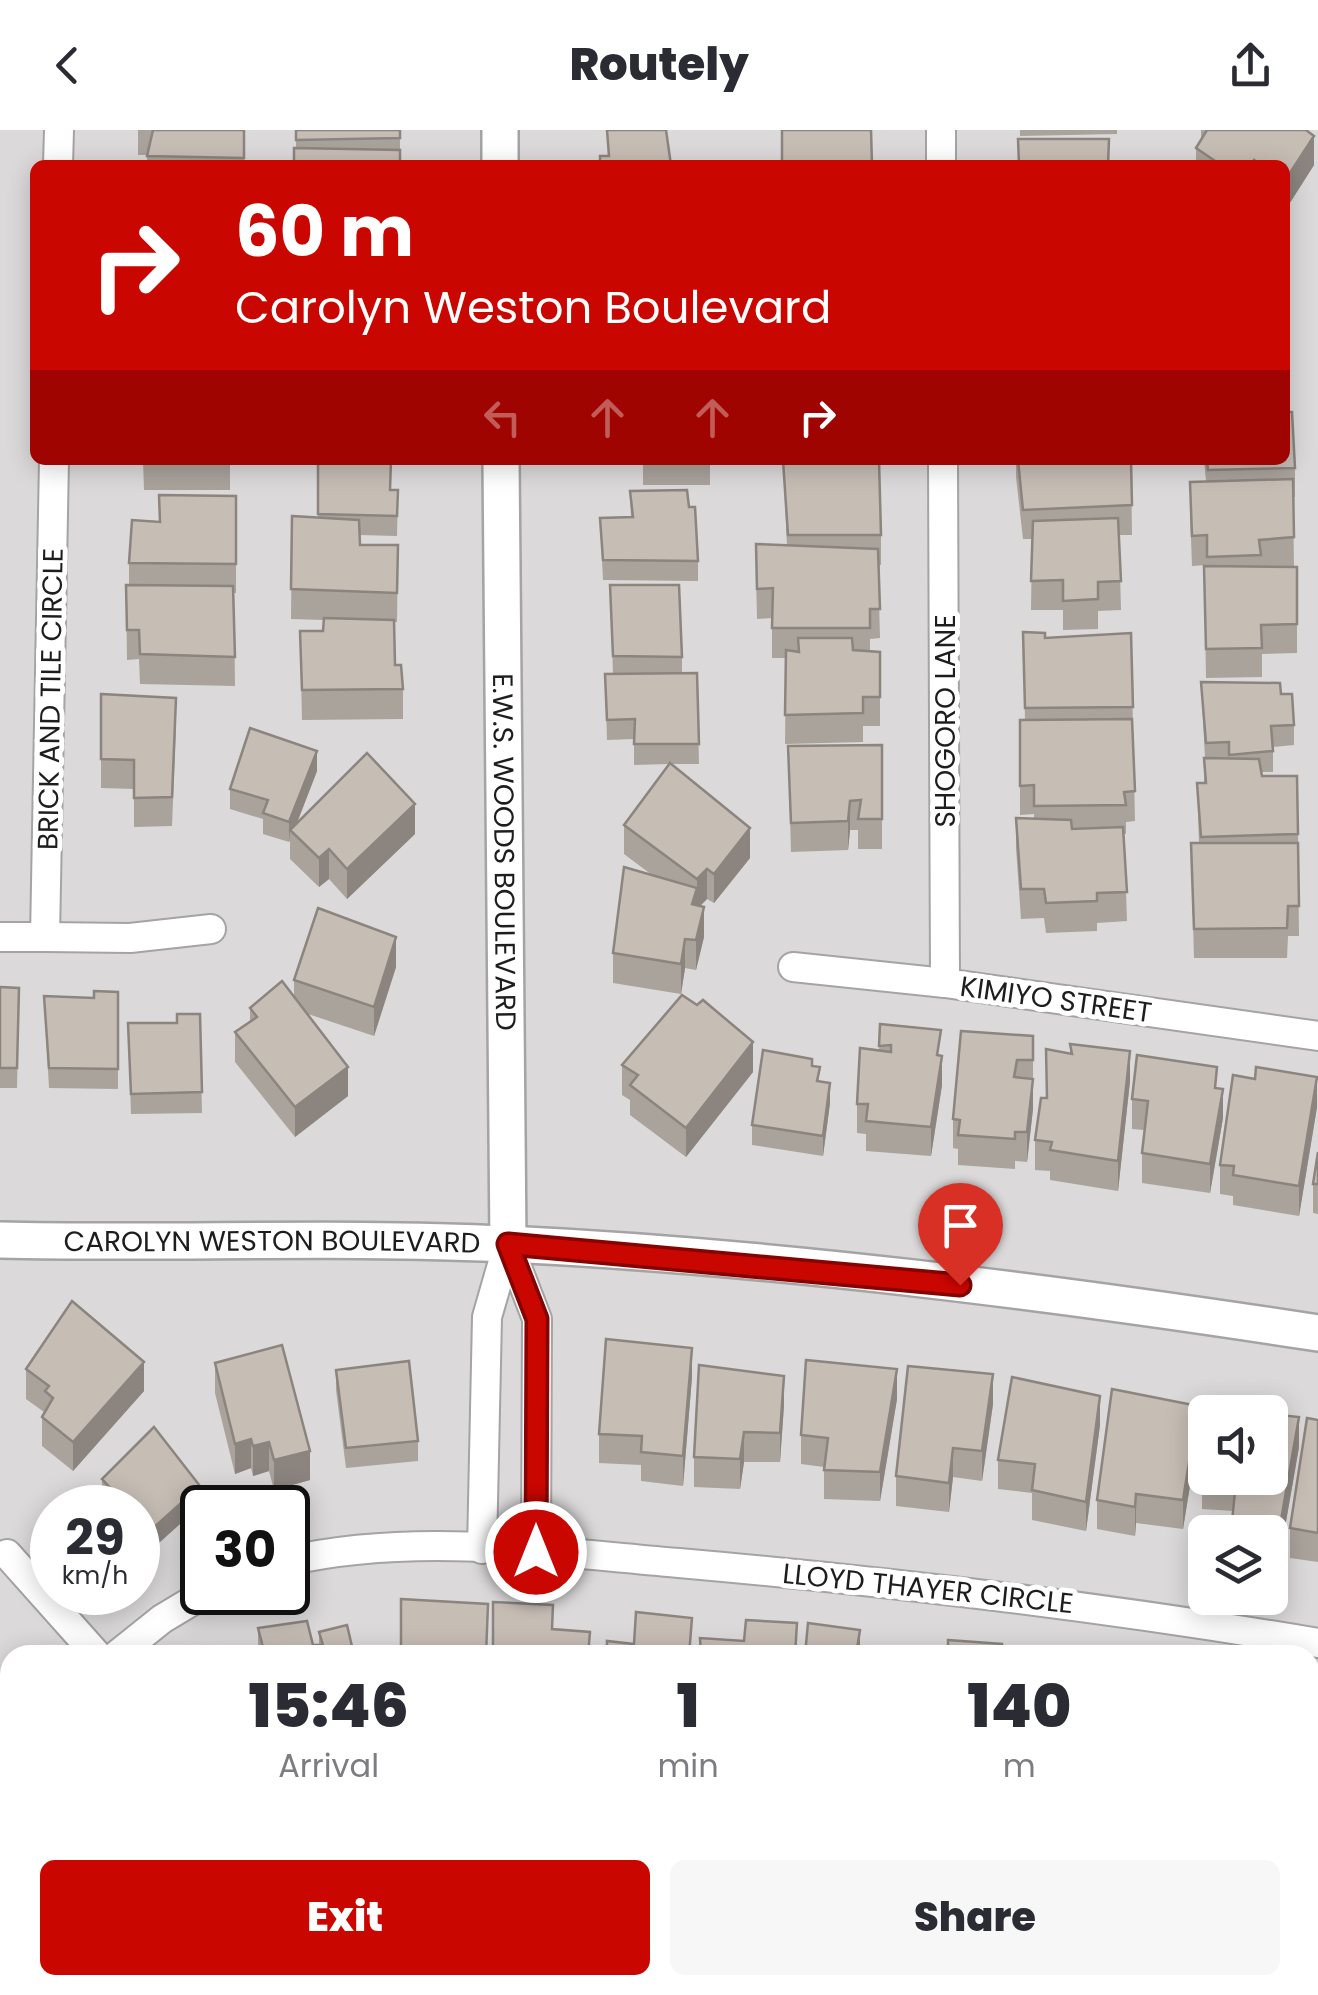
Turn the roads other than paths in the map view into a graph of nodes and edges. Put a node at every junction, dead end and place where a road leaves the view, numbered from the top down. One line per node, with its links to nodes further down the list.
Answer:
1 (59, 130): 4 (street)
2 (500, 130): 5 (street)
3 (941, 130): 6 (street)
4 (58, 160)
5 (500, 160)
6 (941, 160)
7 (54, 465): 12 (street, BRICK AND TILE CIRCLE)
8 (501, 465): 17 (street, E.W.S. WOODS BOULEVARD)
9 (943, 465): 14 (street, SHOGORO LANE)
10 (211, 930): 12 (street)
11 (0, 937): 12 (street)
12 (46, 937)
13 (793, 967): 14 (street, KIMIYO STREET)
14 (945, 983): 15 (street, KIMIYO STREET)
15 (1318, 1036)
16 (0, 1240): 17 (street, CAROLYN WESTON BOULEVARD)
17 (508, 1244): 18 (street, CAROLYN WESTON BOULEVARD); 19 (street); 20 (street)
18 (1318, 1333)
19 (482, 1549): 20 (street, LLOYD THAYER CIRCLE); 22 (street, LLOYD THAYER CIRCLE)
20 (536, 1552): 24 (street, LLOYD THAYER CIRCLE)
21 (7, 1554): 25 (street)
22 (310, 1557)
23 (180, 1608): 26 (street)
24 (1318, 1643)
25 (88, 1645)
26 (130, 1645)

